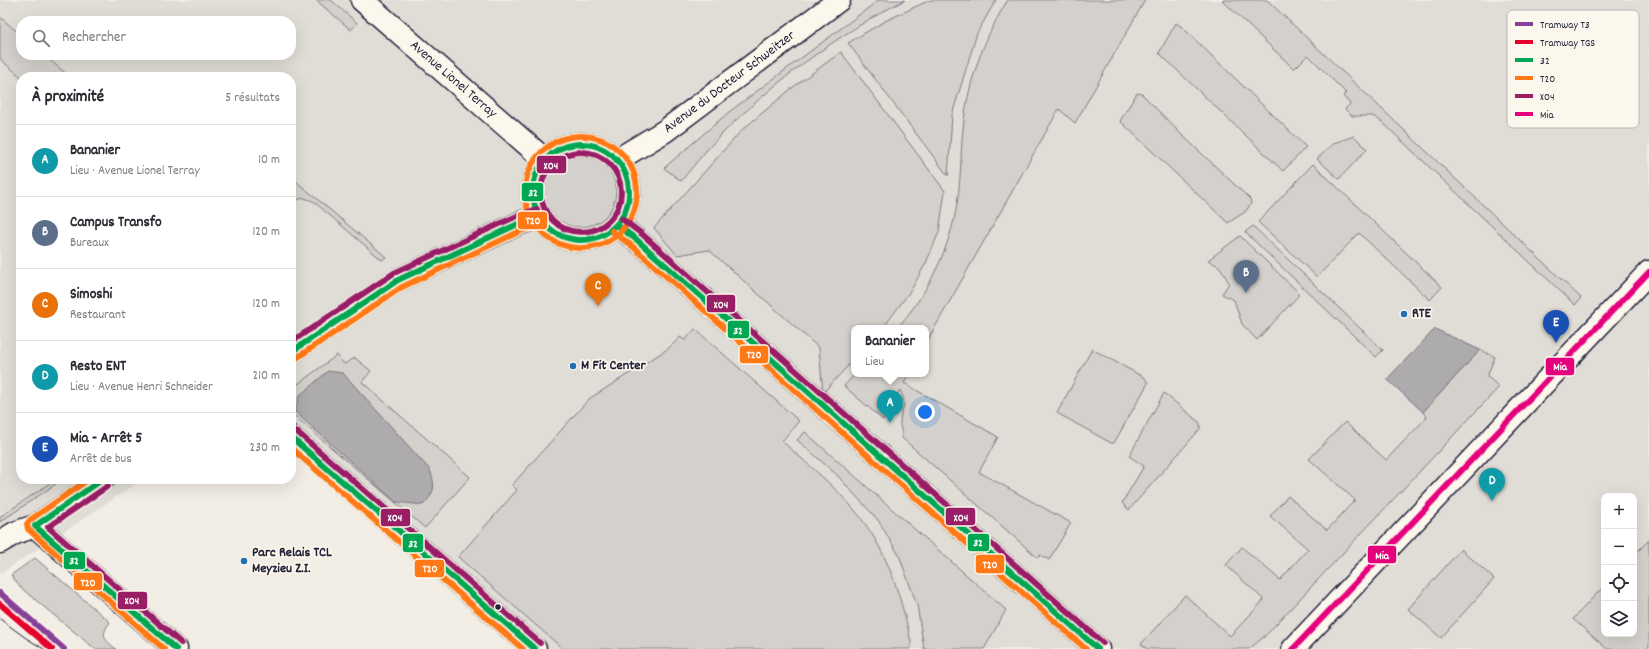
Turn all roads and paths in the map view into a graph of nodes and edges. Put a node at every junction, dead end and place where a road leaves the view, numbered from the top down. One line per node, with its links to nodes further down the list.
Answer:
1 (362, 0): 3 (street, Avenue Lionel Terray)
2 (839, 0): 4 (street, Avenue du Docteur Schweitzer)
3 (545, 160): 4 (street); 5 (street)
4 (617, 160): 6 (street)
5 (539, 217): 6 (street); 8 (street)
6 (617, 225): 16 (street)
7 (1649, 272): 17 (street)
8 (296, 349)
9 (296, 441): 15 (street)
10 (96, 484): 11 (street)
11 (35, 526): 12 (street); 13 (street); 14 (street)
12 (0, 542)
13 (0, 556)
14 (176, 649)
15 (535, 649)
16 (1098, 649)
17 (1293, 649)

